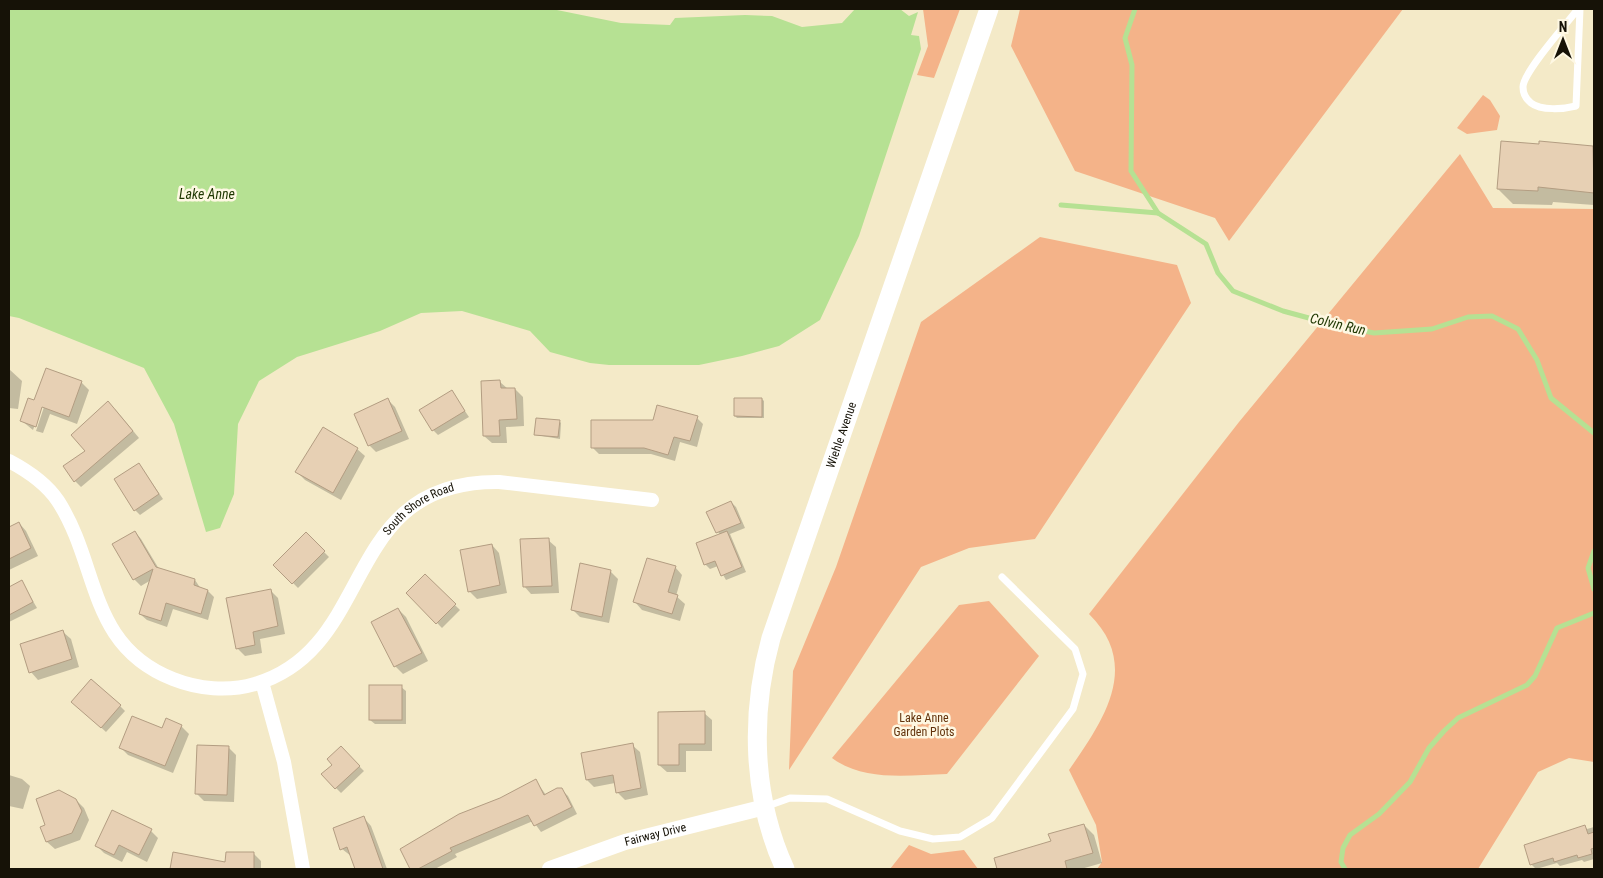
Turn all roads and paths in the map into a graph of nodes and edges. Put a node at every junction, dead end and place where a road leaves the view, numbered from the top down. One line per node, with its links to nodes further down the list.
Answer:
1 (989, 9): 7 (main road, Wiehle Avenue)
2 (1579, 9): 2 (lane)
3 (9, 461): 6 (street, South Shore Road)
4 (652, 500): 6 (street, South Shore Road)
5 (1002, 577): 7 (lane)
6 (262, 682): 8 (street)
7 (765, 807): 9 (street, Fairway Drive); 10 (main road, Wiehle Avenue)
8 (303, 869)
9 (550, 869)
10 (785, 869)

